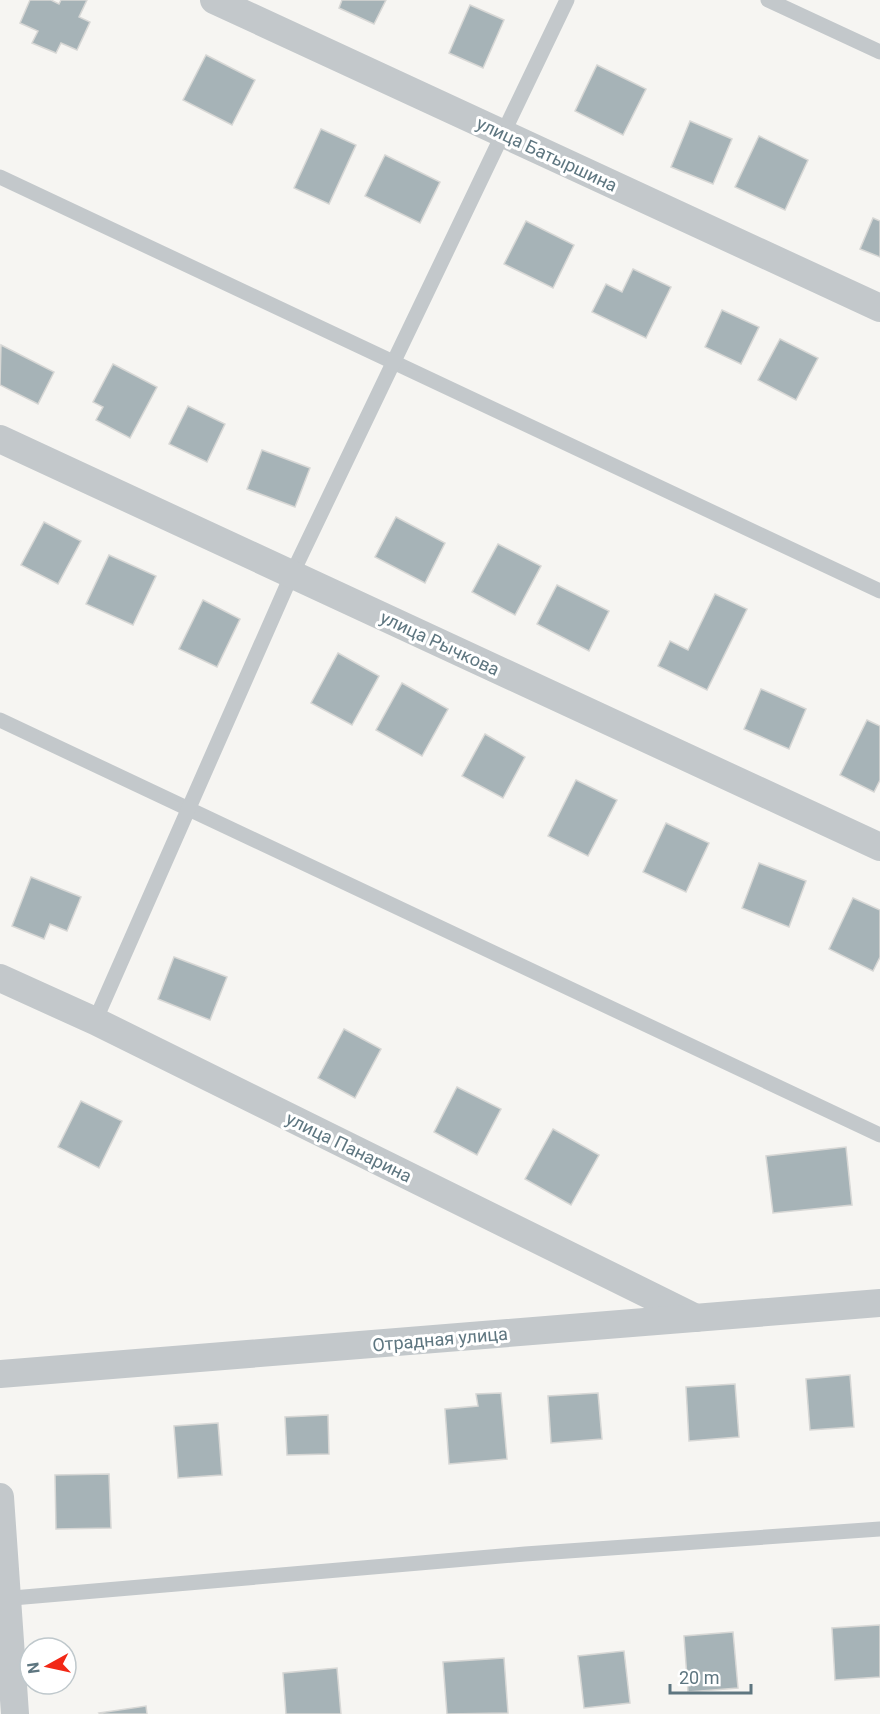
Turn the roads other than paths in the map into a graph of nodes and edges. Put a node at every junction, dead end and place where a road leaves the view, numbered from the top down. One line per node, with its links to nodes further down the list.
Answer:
1 (214, 0): 5 (street, улица Батыршина)
2 (567, 0): 5 (lane)
3 (768, 0): 4 (lane)
4 (880, 52)
5 (503, 134): 7 (street, улица Батыршина); 8 (lane)
6 (0, 177): 8 (lane)
7 (880, 308)
8 (394, 362): 10 (lane); 11 (lane)
9 (0, 439): 10 (street, улица Рычкова)
10 (292, 574): 13 (lane); 14 (street, улица Рычкова)
11 (880, 591)
12 (0, 720): 13 (lane)
13 (189, 809): 16 (lane); 17 (lane)
14 (880, 847)
15 (0, 978): 16 (street, улица Панарина)
16 (95, 1021): 19 (street, улица Панарина)
17 (880, 1135)
18 (880, 1303): 19 (street, Отрадная улица)
19 (696, 1318): 20 (street, Отрадная улица)
20 (0, 1374)
21 (0, 1497): 23 (street)
22 (880, 1529): 23 (lane)
23 (4, 1599): 24 (street)
24 (15, 1714)

